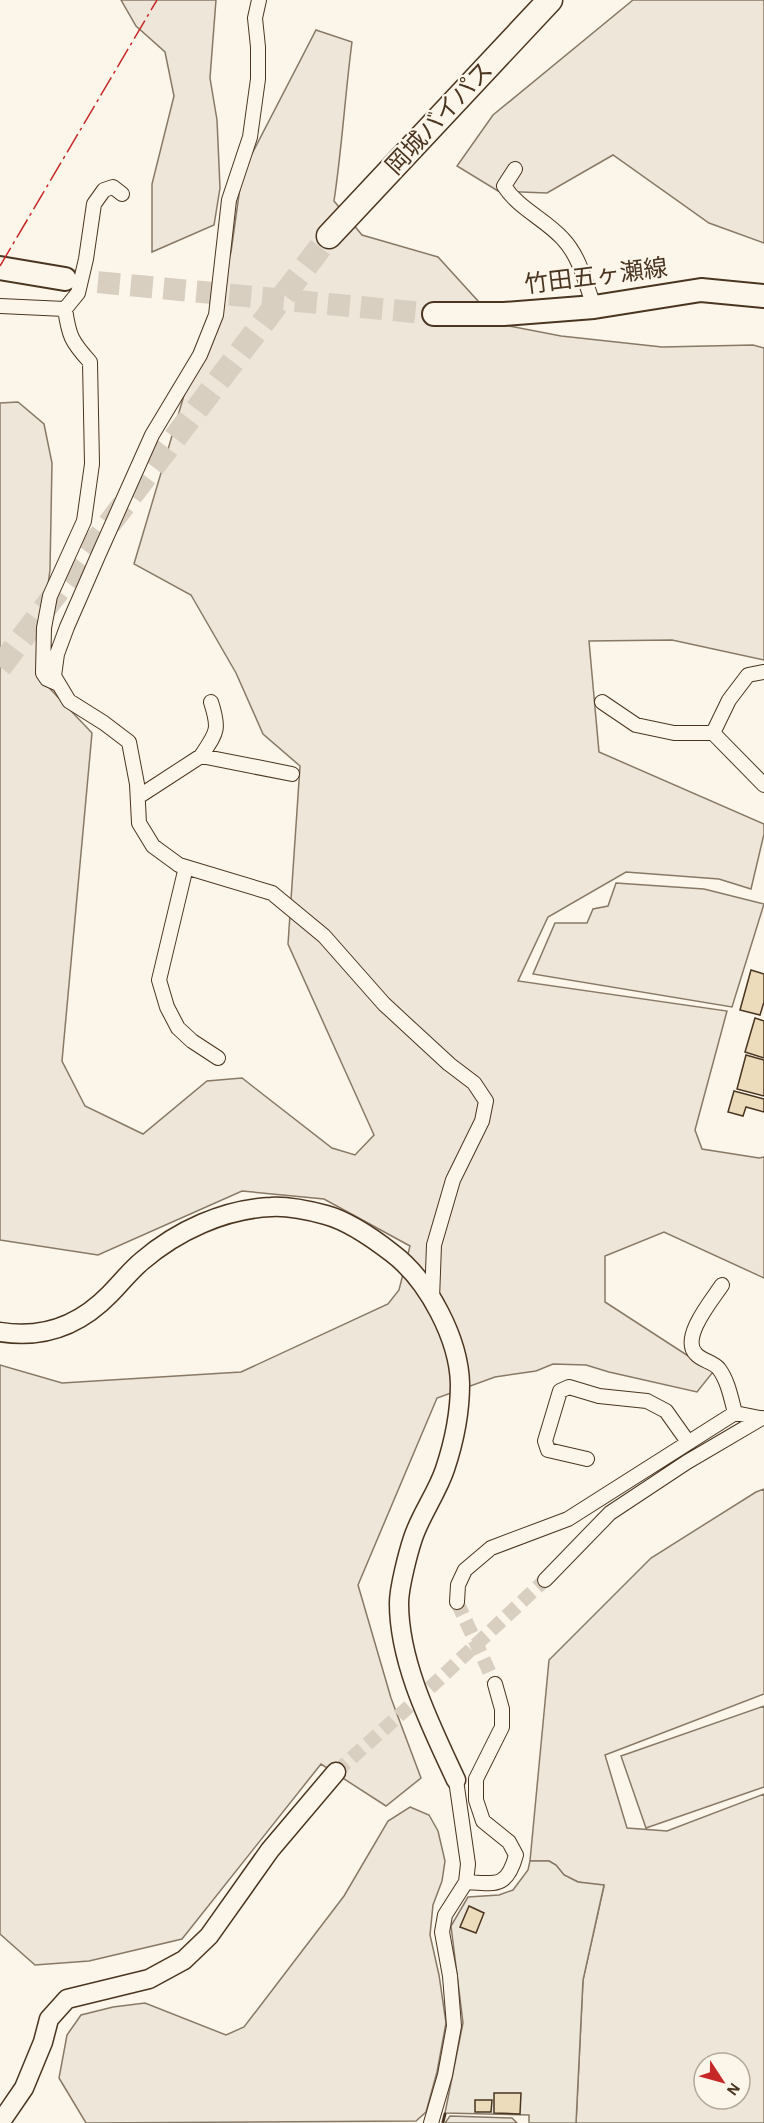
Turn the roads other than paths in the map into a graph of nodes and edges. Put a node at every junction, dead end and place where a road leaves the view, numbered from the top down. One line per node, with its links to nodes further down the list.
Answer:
1 (259, 0): 14 (street)
2 (550, 0): 5 (highway, 岡城バイパス)
3 (515, 169): 10 (street)
4 (122, 194): 11 (street)
5 (329, 236)
6 (3, 270): 7 (main road)
7 (65, 279)
8 (764, 296): 10 (main road, 竹田五ヶ瀬線)
9 (0, 306): 11 (street)
10 (594, 307): 12 (main road, 竹田五ヶ瀬線)
11 (65, 309): 14 (street)
12 (434, 314)
13 (763, 672): 17 (street)
14 (59, 685): 21 (street)
15 (211, 702): 18 (street)
16 (602, 702): 17 (street)
17 (713, 734): 20 (street)
18 (201, 756): 19 (street); 21 (street)
19 (292, 774)
20 (764, 784)
21 (138, 796): 22 (street)
22 (186, 867): 23 (street); 25 (street)
23 (218, 1058)
24 (722, 1285): 27 (street)
25 (432, 1299): 26 (street); 35 (street)
26 (0, 1332)
27 (735, 1413): 28 (street); 29 (street)
28 (762, 1418): 31 (street)
29 (688, 1442): 30 (street); 32 (street)
30 (587, 1460)
31 (545, 1580)
32 (457, 1602)
33 (495, 1684): 36 (street)
34 (336, 1772): 37 (street)
35 (456, 1780): 36 (street)
36 (466, 1882): 38 (street)
37 (0, 2123)
38 (431, 2123)

